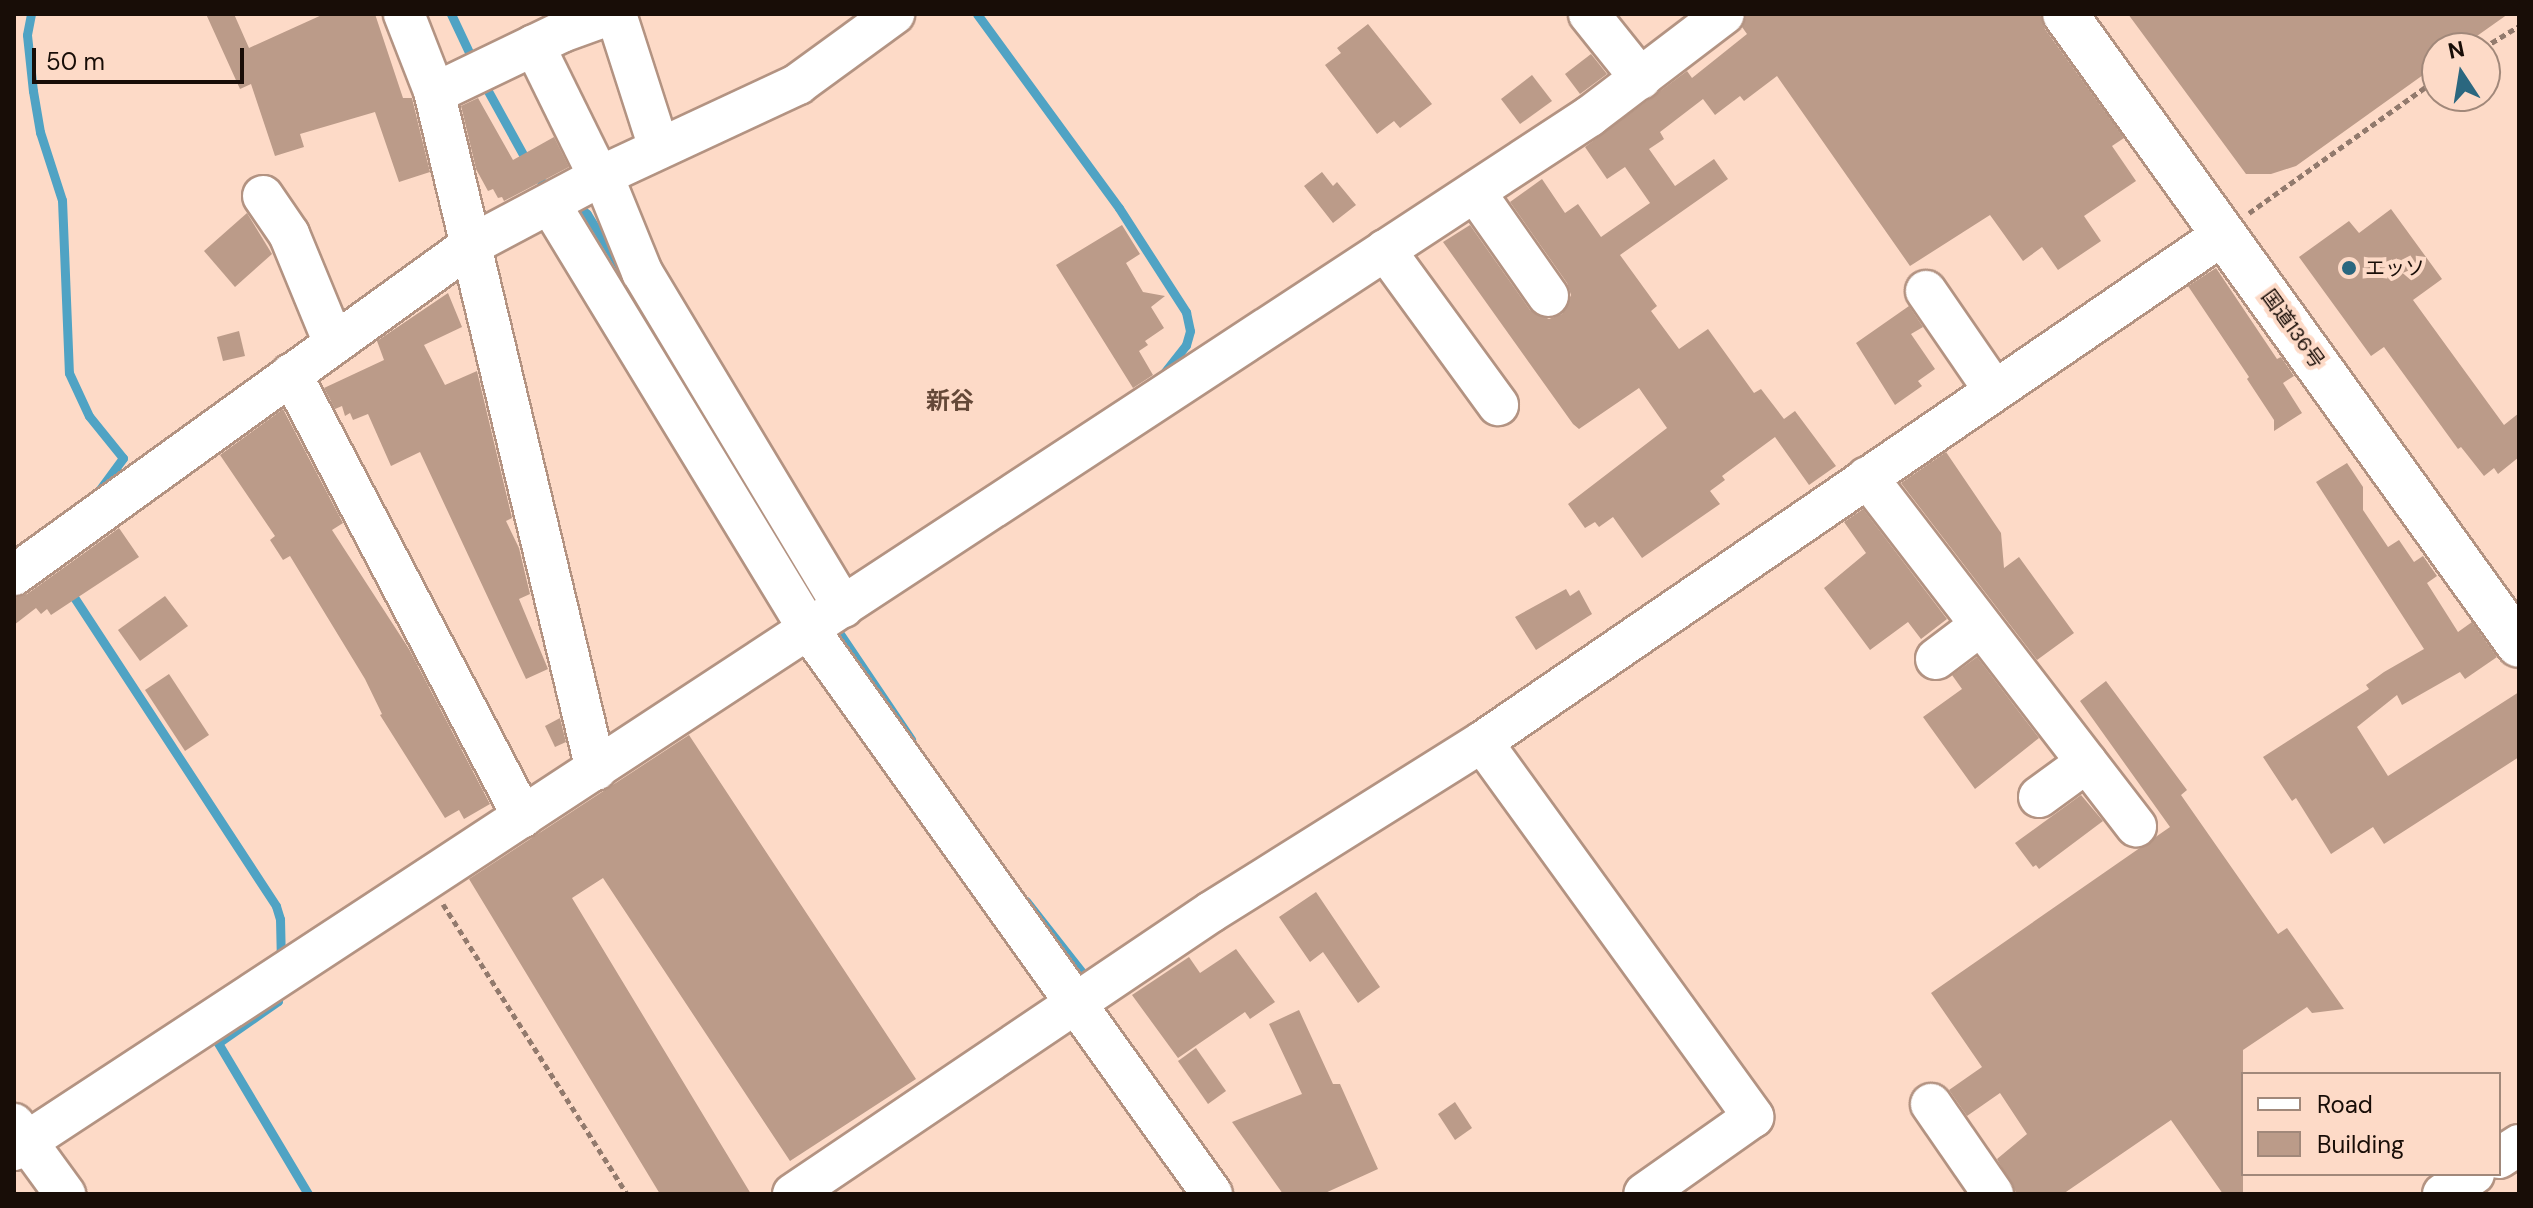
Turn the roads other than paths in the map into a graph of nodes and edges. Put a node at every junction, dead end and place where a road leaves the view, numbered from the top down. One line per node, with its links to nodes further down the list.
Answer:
1 (404, 14): 10 (street)
2 (614, 14): 8 (street); 11 (street)
3 (894, 14): 11 (street)
4 (1589, 14): 9 (street)
5 (1724, 14): 9 (street)
6 (2065, 14): 15 (highway, 国道136号)
7 (2099, 14): 15 (highway, 国道136号)
8 (534, 45): 10 (street); 12 (street)
9 (1641, 79): 13 (street)
10 (435, 93): 16 (street)
11 (659, 148): 12 (street)
12 (577, 189): 16 (street); 26 (street); 29 (street)
13 (1475, 192): 17 (street); 19 (street)
14 (263, 196): 20 (street)
15 (2234, 225): 22 (street); 27 (highway, 国道136号)
16 (471, 245): 20 (street); 33 (street)
17 (1385, 250): 23 (street); 26 (street)
18 (1926, 291): 22 (street)
19 (1548, 296)
20 (334, 343): 21 (street)
21 (291, 374): 25 (street); 35 (street)
22 (1994, 390): 24 (street)
23 (1498, 405)
24 (1867, 477): 28 (street); 31 (street)
25 (14, 575)
26 (843, 607): 29 (street)
27 (2514, 615)
28 (1981, 625): 30 (street); 32 (street)
29 (809, 630): 33 (street); 37 (street)
30 (1936, 659)
31 (1482, 742): 37 (street); 46 (street)
32 (2087, 762): 34 (street); 36 (street)
33 (596, 770): 35 (street)
34 (2039, 797)
35 (523, 817): 39 (street)
36 (2136, 826)
37 (1077, 1003): 44 (street); 45 (street)
38 (1931, 1104): 47 (street)
39 (18, 1139): 43 (street)
40 (2519, 1145): 41 (street)
41 (2501, 1157)
42 (2471, 1176): 48 (street)
43 (65, 1194)
44 (793, 1194)
45 (1212, 1194)
46 (1644, 1194)
47 (1993, 1194)
48 (2443, 1194)

